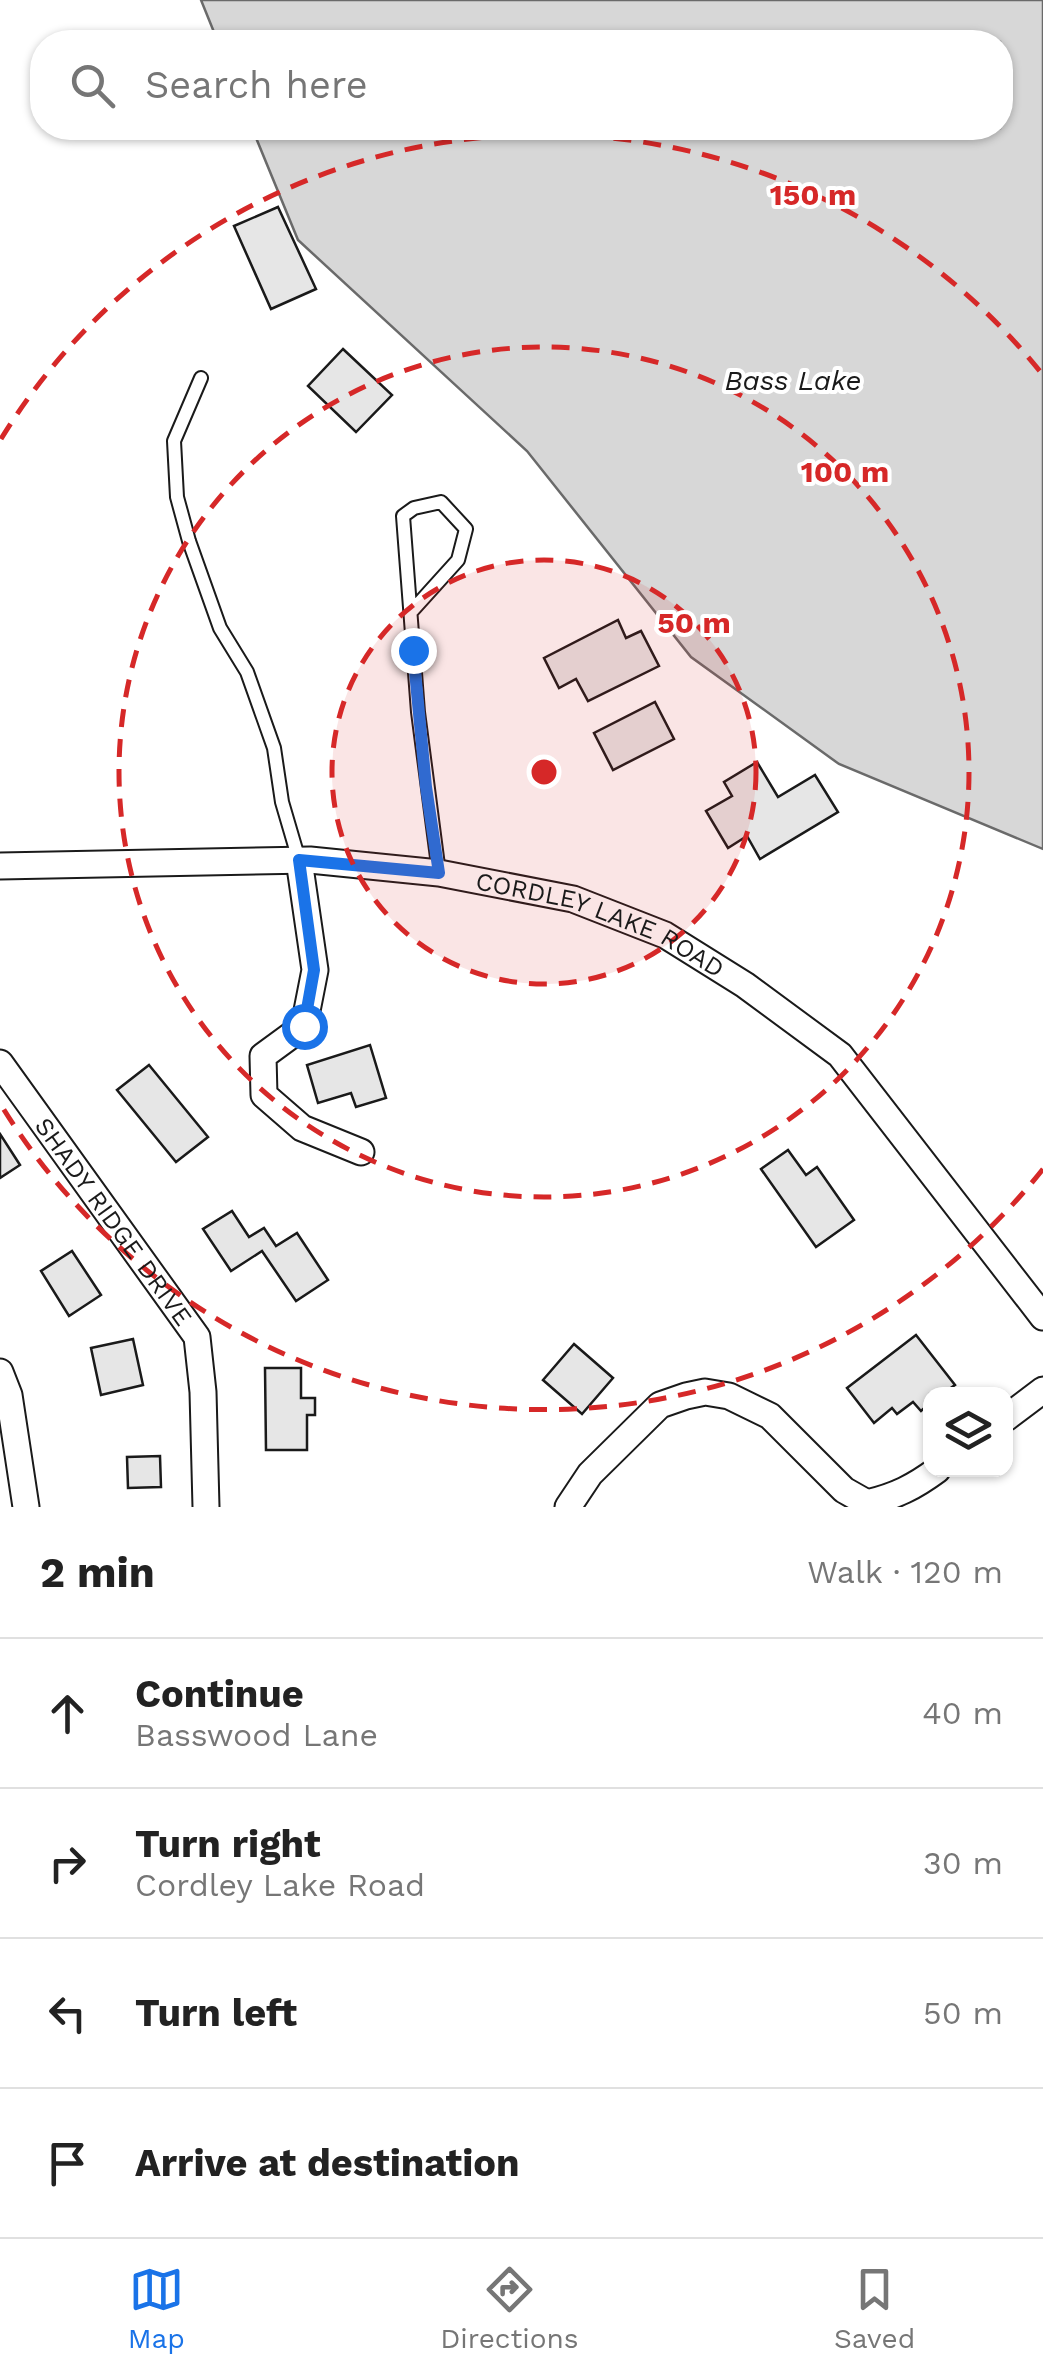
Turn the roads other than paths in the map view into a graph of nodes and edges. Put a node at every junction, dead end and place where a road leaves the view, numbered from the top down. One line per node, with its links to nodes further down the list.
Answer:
1 (201, 378): 3 (lane)
2 (411, 612): 2 (lane); 5 (lane)
3 (299, 860): 4 (street, CORDLEY LAKE ROAD); 5 (street, CORDLEY LAKE ROAD); 7 (street)
4 (0, 866)
5 (439, 873): 8 (street, CORDLEY LAKE ROAD)
6 (0, 1063): 14 (street, SHADY RIDGE DRIVE)
7 (361, 1152)
8 (1043, 1317)
9 (0, 1372): 13 (street)
10 (1043, 1390): 11 (street)
11 (1013, 1413)
12 (927, 1477): 15 (street)
13 (26, 1507)
14 (206, 1507)
15 (568, 1507)

